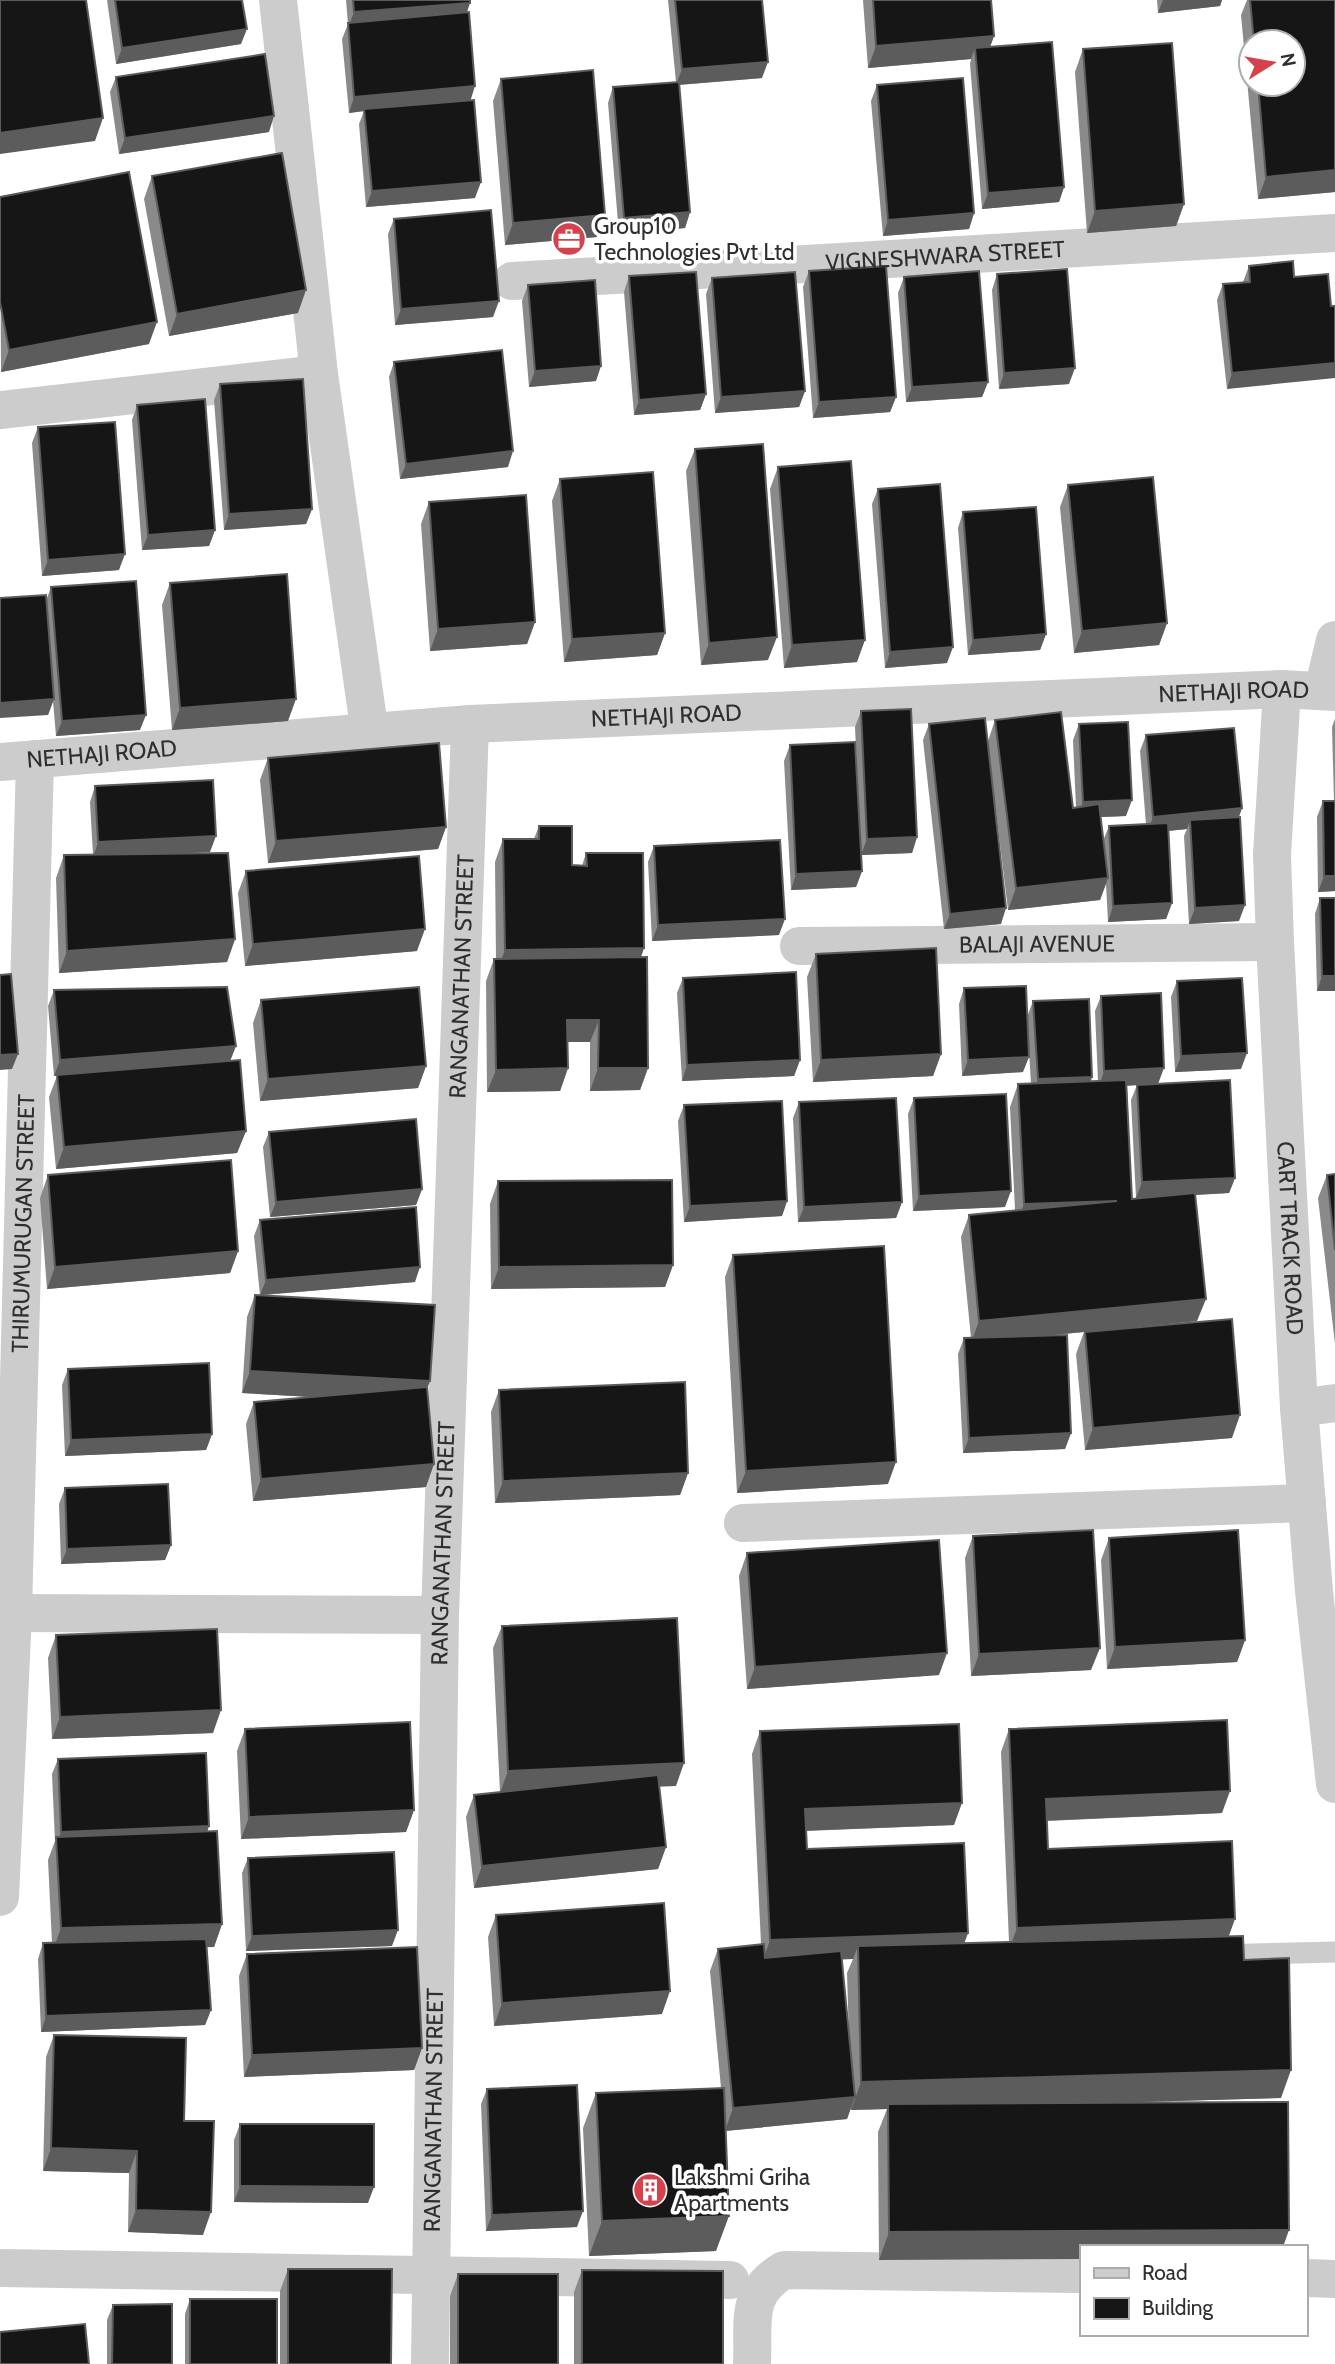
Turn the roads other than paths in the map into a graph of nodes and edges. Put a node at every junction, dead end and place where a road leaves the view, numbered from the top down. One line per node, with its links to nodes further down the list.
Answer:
1 (278, 0): 4 (street)
2 (1335, 233): 3 (street, VIGNESHWARA STREET)
3 (512, 281)
4 (319, 374): 5 (street); 10 (street)
5 (0, 410)
6 (1335, 640): 8 (street)
7 (1282, 689): 8 (street, NETHAJI ROAD); 9 (street, NETHAJI ROAD); 12 (street, CART TRACK ROAD)
8 (1329, 692)
9 (470, 724): 10 (street, NETHAJI ROAD); 19 (street, RANGANATHAN STREET)
10 (370, 734): 11 (street, NETHAJI ROAD)
11 (18, 761): 18 (street, THIRUMURUGAN STREET)
12 (1275, 942): 13 (street, BALAJI AVENUE); 14 (street, CART TRACK ROAD)
13 (799, 946)
14 (1317, 1406): 15 (street, CART TRACK ROAD)
15 (1307, 1503): 16 (street); 17 (street, CART TRACK ROAD)
16 (743, 1522)
17 (1324, 1591): 20 (street, CART TRACK ROAD)
18 (13, 1613): 19 (street); 21 (street, THIRUMURUGAN STREET)
19 (440, 1615): 25 (street, RANGANATHAN STREET)
20 (1335, 1784)
21 (0, 1897)
22 (1335, 1952): 23 (lane)
23 (1199, 1956)
24 (0, 2268): 25 (street)
25 (432, 2274): 29 (street); 30 (street, RANGANATHAN STREET)
26 (1080, 2274): 31 (street)
27 (1307, 2278): 28 (street)
28 (1335, 2279)
29 (730, 2280)
30 (430, 2364)
31 (752, 2364)

